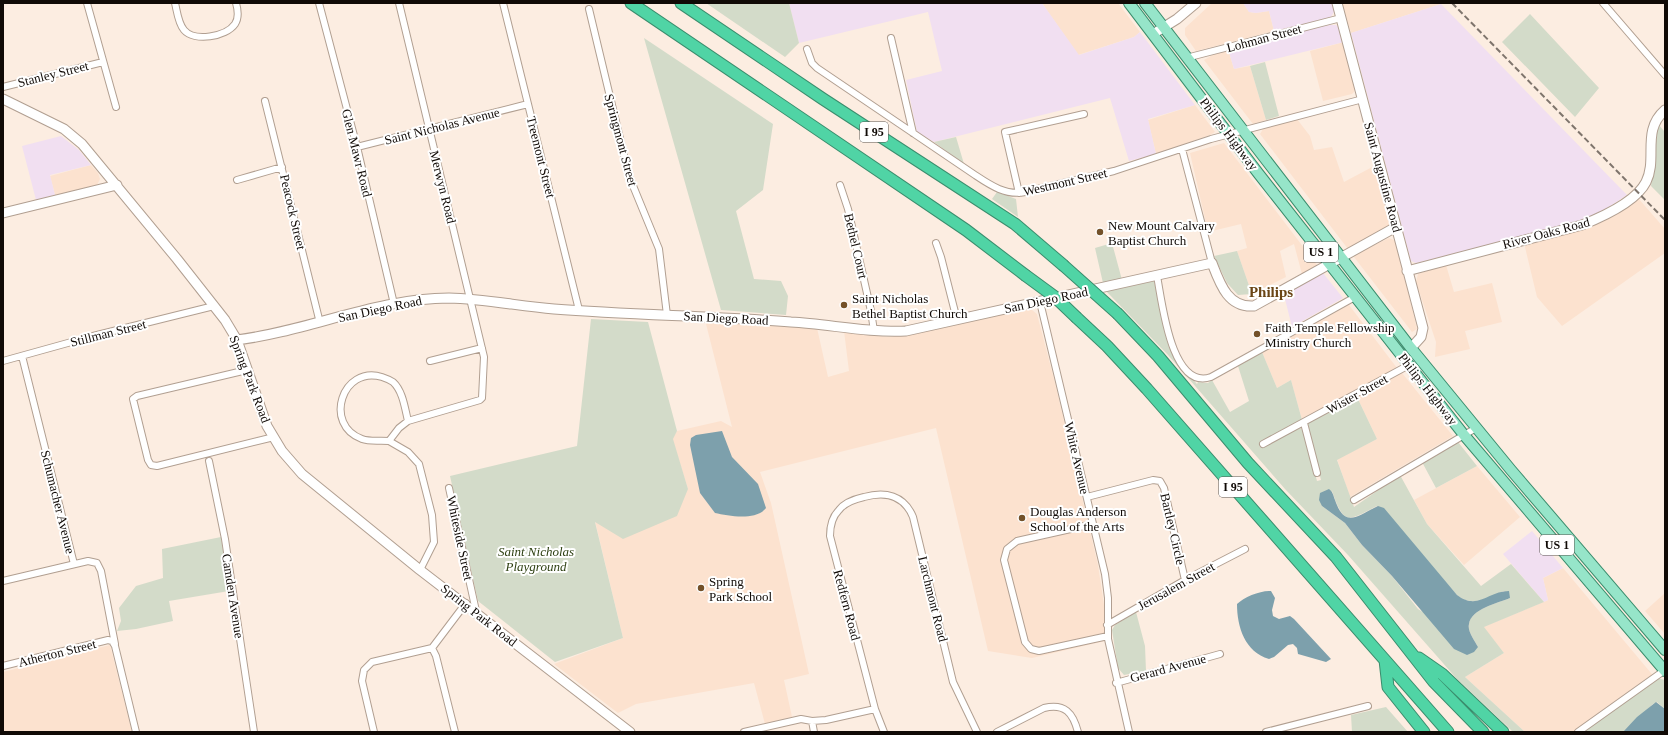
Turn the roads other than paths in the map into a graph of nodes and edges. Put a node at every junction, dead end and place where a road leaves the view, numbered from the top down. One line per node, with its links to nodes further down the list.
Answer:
1 (87, 3): 21 (street)
2 (175, 3): 3 (street)
3 (236, 3)
4 (319, 3): 35 (street, Glen Mawr Road)
5 (399, 3): 31 (street, Merwyn Road)
6 (503, 3): 27 (street, Treemont Street)
7 (631, 3): 96 (highway, I 95, bridge)
8 (681, 3): 94 (highway, I 95, bridge)
9 (1129, 3): 17 (main road, Philips Highway / US 1)
10 (1146, 3): 16 (main road, Philips Highway / US 1)
11 (1196, 3): 16 (street)
12 (1337, 3): 15 (street, Saint Augustine Road)
13 (1603, 3): 22 (street)
14 (589, 9): 56 (street, Springmont Street)
15 (1341, 18): 20 (street, Lohman Street); 25 (street, Saint Augustine Road)
16 (1164, 27): 17 (street); 20 (main road, Philips Highway / US 1)
17 (1153, 34): 34 (main road, Philips Highway / US 1)
18 (891, 38): 33 (street)
19 (807, 49): 33 (street, Westmont Street)
20 (1186, 58): 32 (main road, Philips Highway / US 1)
21 (103, 62): 23 (street, Stanley Street); 28 (street)
22 (1665, 75)
23 (3, 86)
24 (3, 99): 40 (street, Spring Park Road)
25 (1363, 99): 32 (street, Westmont Street); 43 (street, Saint Augustine Road)
26 (265, 101): 37 (street, Peacock Street)
27 (528, 104): 31 (street, Saint Nicholas Avenue); 55 (street, Treemont Street)
28 (116, 107)
29 (1665, 110): 48 (street, River Oaks Road)
30 (1084, 114): 41 (street)
31 (429, 130): 35 (street, Saint Nicholas Avenue); 51 (street, Merwyn Road)
32 (1242, 131): 34 (street, Westmont Street); 45 (main road, Philips Highway / US 1)
33 (913, 133): 41 (street, Westmont Street)
34 (1230, 134): 36 (street, Westmont Street); 47 (main road, Philips Highway / US 1)
35 (357, 147): 53 (street, Glen Mawr Road)
36 (1182, 149): 41 (street, Westmont Street); 46 (street)
37 (282, 167): 38 (street); 58 (street, Peacock Street)
38 (237, 180)
39 (840, 185): 59 (street, Bethel Court)
40 (117, 186): 42 (street); 54 (street, Spring Park Road)
41 (1019, 193)
42 (3, 213)
43 (1396, 227): 45 (street); 48 (street, Saint Augustine Road)
44 (936, 243): 57 (street)
45 (1342, 258): 47 (street); 62 (main road, Philips Highway / US 1)
46 (1212, 263): 47 (street); 49 (street, San Diego Road)
47 (1330, 264): 50 (main road, Philips Highway / US 1)
48 (1407, 271): 62 (street, Saint Augustine Road)
49 (1157, 276): 50 (street); 52 (street, San Diego Road)
50 (1355, 297): 66 (main road, Philips Highway / US 1)
51 (471, 300): 53 (street, San Diego Road); 55 (street, San Diego Road); 61 (street)
52 (1040, 302): 57 (street, San Diego Road); 79 (street, White Avenue)
53 (394, 304): 58 (street, San Diego Road)
54 (214, 306): 60 (street, Spring Park Road); 63 (street, Stillman Street)
55 (579, 310): 56 (street, San Diego Road)
56 (666, 315): 59 (street, San Diego Road)
57 (957, 320): 59 (street, San Diego Road)
58 (320, 322): 60 (street, San Diego Road)
59 (874, 331)
60 (237, 340): 67 (street, Spring Park Road)
61 (482, 348): 65 (street); 68 (street)
62 (1411, 348): 70 (main road, Philips Highway / US 1)
63 (22, 356): 64 (street, Stillman Street); 83 (street, Schumacher Avenue)
64 (3, 361)
65 (430, 361)
66 (1409, 365): 69 (street, Wister Street); 71 (main road, Philips Highway / US 1)
67 (247, 370): 72 (street, Spring Park Road); 72 (street)
68 (408, 421): 73 (street); 73 (street)
69 (1304, 423): 74 (street, Wister Street); 76 (street)
70 (1476, 428): 71 (street); 93 (main road, Philips Highway / US 1)
71 (1464, 434): 80 (street); 98 (main road, Philips Highway / US 1)
72 (274, 437): 84 (street, Spring Park Road)
73 (389, 441): 84 (street, Whiteside Street)
74 (1264, 444)
75 (209, 461): 104 (street, Camden Avenue)
76 (1317, 473)
77 (449, 488): 88 (street, Whiteside Street)
78 (867, 496): 101 (street, Redfern Road); 111 (street, Larchmont Road)
79 (1087, 497): 81 (street, White Avenue); 85 (street, Bartley Circle)
80 (1354, 500)
81 (1093, 524): 89 (street, White Avenue); 90 (street)
82 (1245, 549): 85 (street, Jerusalem Street)
83 (74, 564): 86 (street); 91 (street, Schumacher Avenue)
84 (420, 570): 87 (street, Spring Park Road)
85 (1185, 580): 89 (street, Jerusalem Street)
86 (3, 581)
87 (466, 603): 88 (street, Spring Park Road); 92 (street)
88 (476, 611): 107 (street, Spring Park Road)
89 (1108, 624): 90 (street, White Avenue)
90 (1108, 636): 99 (street, White Avenue)
91 (114, 643): 97 (street, Atherton Street); 103 (street, Schumacher Avenue)
92 (432, 648): 105 (street); 106 (street)
93 (1665, 650)
94 (1409, 651): 118 (highway, I 95); 119 (highway)
95 (1220, 654): 99 (street, Gerard Avenue)
96 (1385, 660): 116 (highway); 117 (highway, I 95)
97 (3, 666)
98 (1665, 670): 120 (street)
99 (1116, 683): 114 (street, White Avenue)
100 (1368, 706): 115 (street)
101 (875, 709): 102 (street); 110 (street, Redfern Road)
102 (812, 721): 108 (street); 109 (street)
103 (136, 732)
104 (254, 732)
105 (374, 732)
106 (455, 732)
107 (630, 732)
108 (744, 732)
109 (814, 732)
110 (884, 732)
111 (977, 732)
112 (998, 732): 113 (street)
113 (1078, 732)
114 (1129, 732)
115 (1266, 732)
116 (1424, 732)
117 (1448, 732)
118 (1483, 732)
119 (1503, 732)
120 (1578, 732)

